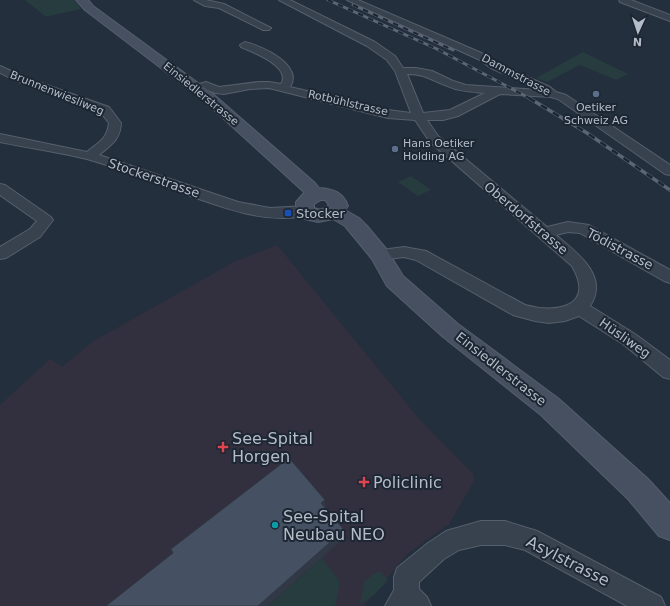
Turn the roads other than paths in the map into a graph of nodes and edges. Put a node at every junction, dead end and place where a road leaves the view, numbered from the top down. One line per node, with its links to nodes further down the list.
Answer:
1 (82, 0): 11 (main road, Einsiedlerstrasse)
2 (198, 0): 7 (street)
3 (283, 0): 10 (street, Oberdorfstrasse)
4 (351, 0): 14 (street, Dammstrasse)
5 (623, 0): 6 (street)
6 (670, 18)
7 (266, 28)
8 (246, 45): 12 (street)
9 (0, 69): 17 (street, Brunnenwiesliweg)
10 (400, 70): 13 (street); 15 (street, Oberdorfstrasse)
11 (196, 88): 12 (street, Rotbühlstrasse); 20 (main road, Einsiedlerstrasse)
12 (284, 88): 15 (street, Rotbühlstrasse)
13 (501, 92): 14 (street); 15 (street, Rotbühlstrasse)
14 (545, 94): 18 (street, Dammstrasse)
15 (419, 116): 21 (street, Oberdorfstrasse)
16 (0, 138): 17 (street, Stockerstrasse)
17 (90, 156): 20 (street, Stockerstrasse)
18 (670, 170)
19 (0, 188): 22 (street)
20 (311, 203): 23 (main road, Einsiedlerstrasse)
21 (545, 234): 24 (street, Tödistrasse); 25 (street, Oberdorfstrasse)
22 (0, 254)
23 (380, 255): 25 (street); 27 (main road, Einsiedlerstrasse)
24 (670, 276)
25 (580, 308): 26 (street, Hüsliweg)
26 (670, 371)
27 (670, 525)
28 (407, 602): 29 (street, Asylstrasse)
29 (652, 606)

